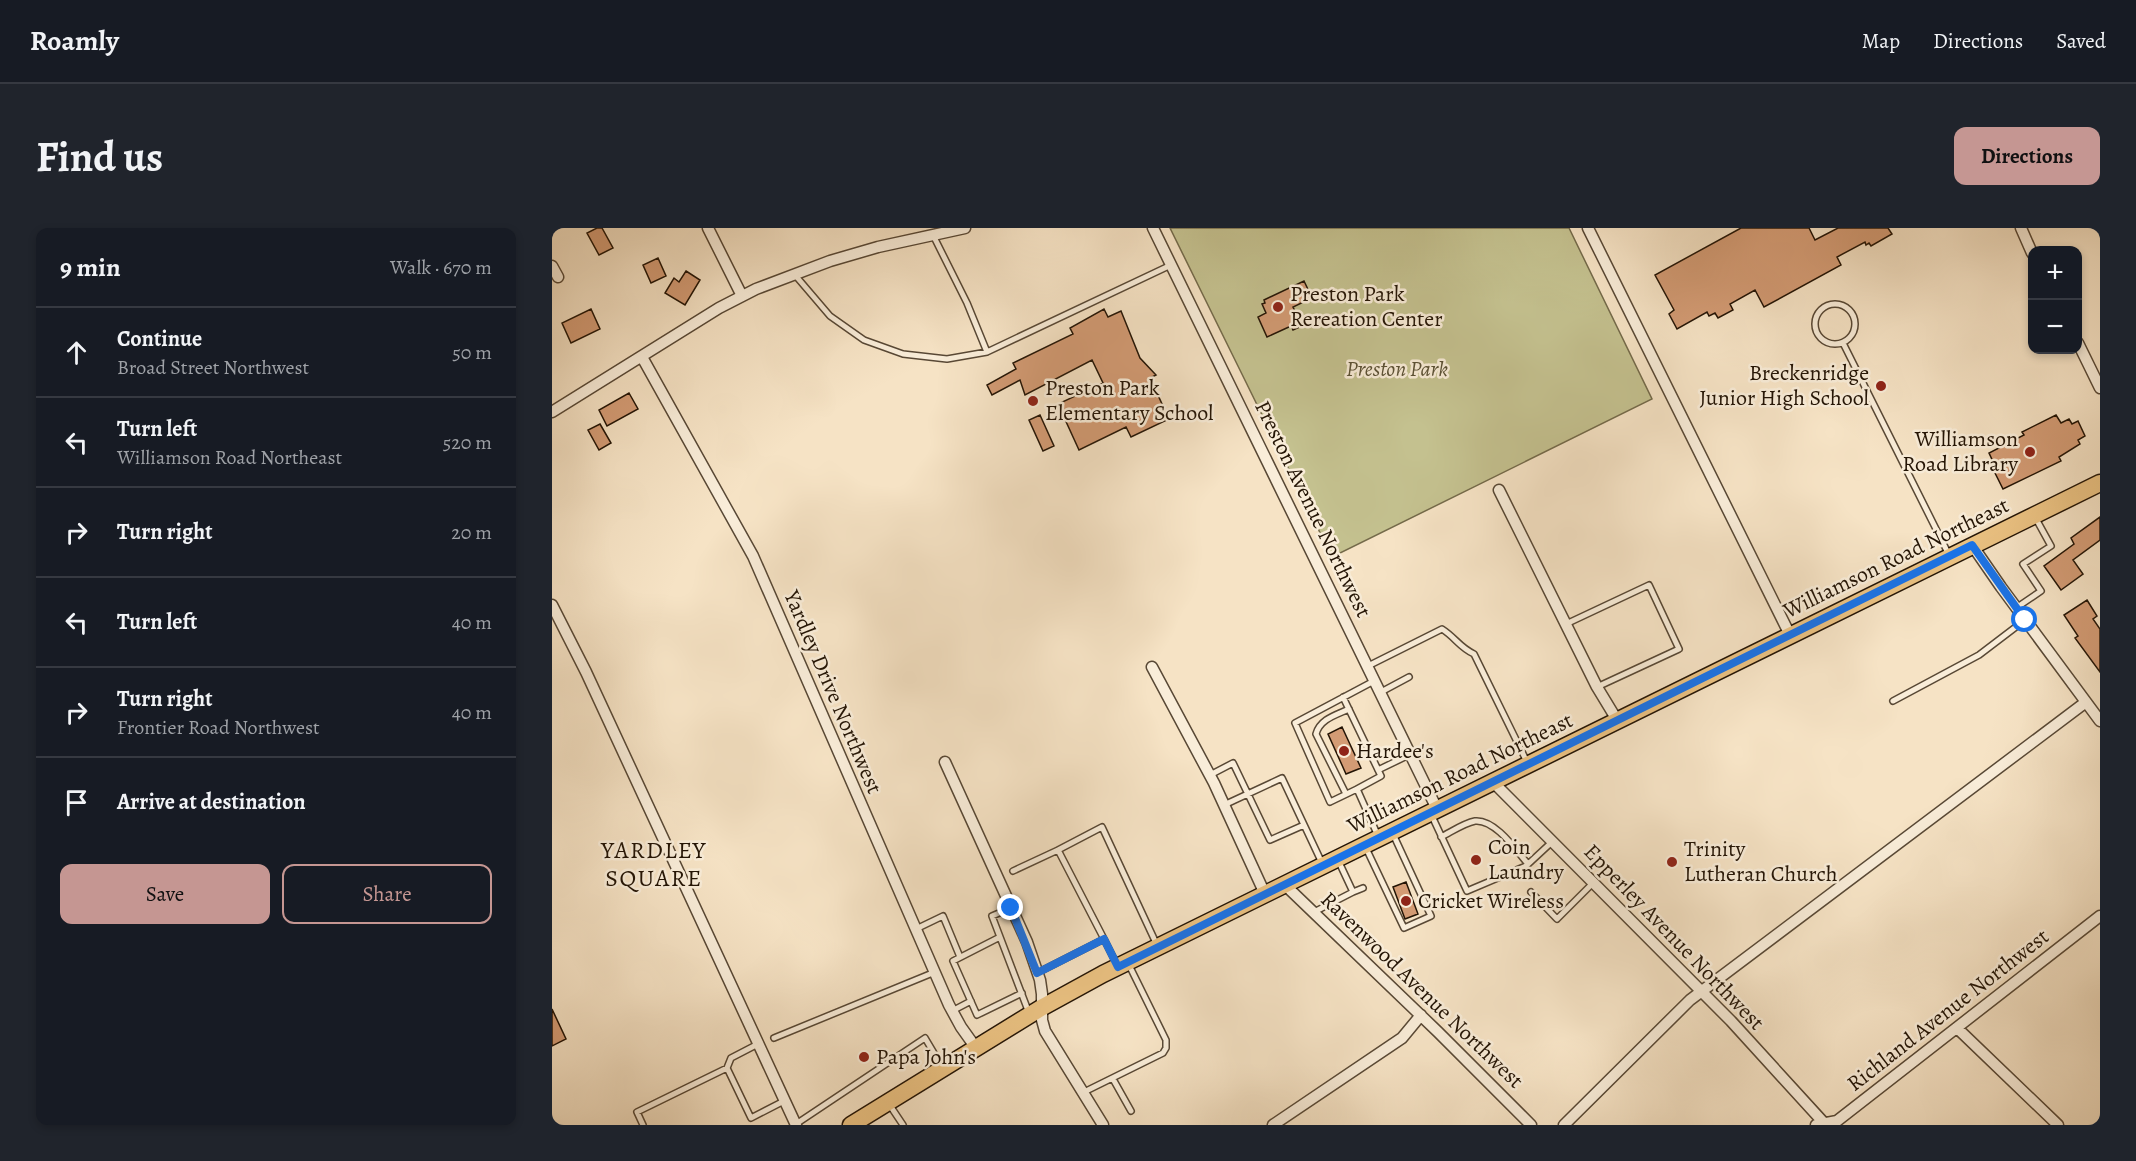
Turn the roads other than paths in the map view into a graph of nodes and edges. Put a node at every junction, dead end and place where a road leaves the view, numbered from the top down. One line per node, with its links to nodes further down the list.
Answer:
1 (708, 228): 12 (street)
2 (965, 228): 6 (street)
3 (1153, 228): 8 (street, Preston Avenue Northwest)
4 (1588, 228): 28 (street)
5 (2021, 228): 7 (street)
6 (931, 231): 10 (street); 15 (lane)
7 (2029, 246)
8 (1171, 265): 15 (lane); 29 (street, Preston Avenue Northwest)
9 (552, 266): 11 (street)
10 (794, 273): 12 (street); 15 (lane)
11 (558, 277)
12 (742, 296): 16 (street)
13 (1843, 343): 13 (lane); 23 (lane)
14 (2082, 351): 17 (street)
15 (987, 352)
16 (642, 357): 18 (street); 69 (street, Yardley Drive Northwest)
17 (2100, 388)
18 (552, 412)
19 (2100, 483): 21 (main road, Williamson Road Northeast)
20 (1499, 490): 27 (street)
21 (2033, 515): 22 (main road, Williamson Road Northeast); 25 (lane)
22 (1972, 545): 23 (main road, Williamson Road Northeast); 25 (street)
23 (1950, 556): 28 (main road, Williamson Road Northeast)
24 (552, 605): 85 (street)
25 (2016, 608): 26 (street)
26 (2025, 620): 36 (lane); 37 (street)
27 (1566, 624): 33 (street); 33 (lane)
28 (1790, 636): 39 (main road, Williamson Road Northeast)
29 (1368, 666): 32 (street, Preston Avenue Northwest); 43 (lane)
30 (1152, 667): 45 (street)
31 (1409, 677): 34 (lane)
32 (1375, 680): 34 (street, Preston Avenue Northwest); 35 (lane)
33 (1597, 687): 39 (street)
34 (1380, 692): 41 (street, Preston Avenue Northwest)
35 (1343, 698): 38 (lane); 49 (lane)
36 (1893, 701)
37 (2086, 702): 40 (street); 77 (street)
38 (1349, 709): 44 (lane); 49 (lane)
39 (1617, 720): 43 (main road, Williamson Road Northeast)
40 (2100, 721)
41 (1411, 754): 44 (lane); 51 (street, Preston Avenue Northwest)
42 (945, 762): 66 (street)
43 (1528, 764): 46 (main road, Williamson Road Northeast)
44 (1378, 770): 47 (lane)
45 (1209, 775): 48 (lane); 50 (street)
46 (1492, 781): 51 (main road, Williamson Road Northeast); 55 (street, Epperley Avenue Northwest)
47 (1357, 789): 49 (lane); 54 (lane)
48 (1248, 794): 50 (lane); 52 (lane); 52 (lane)
49 (1346, 794)
50 (1224, 805): 65 (street)
51 (1434, 810): 53 (lane); 54 (main road, Williamson Road Northeast)
52 (1304, 825): 57 (lane)
53 (1441, 837): 58 (lane); 58 (lane)
54 (1378, 838): 54 (lane); 57 (main road, Williamson Road Northeast)
55 (1553, 840): 58 (lane); 60 (street, Epperley Avenue Northwest)
56 (1058, 850): 59 (lane); 71 (lane); 72 (lane)
57 (1330, 862): 61 (main road, Williamson Road Northeast); 63 (lane)
58 (1528, 864)
59 (1012, 872)
60 (1594, 882): 64 (lane); 77 (street, Epperley Avenue Northwest)
61 (1285, 885): 65 (main road, Williamson Road Northeast); 67 (street, Ravenwood Avenue Northwest)
62 (1363, 888): 63 (lane)
63 (1353, 892): 67 (lane)
64 (1531, 892)
65 (1265, 894): 72 (main road, Williamson Road Northeast)
66 (1011, 908): 70 (lane); 76 (street)
67 (1314, 912): 82 (street, Ravenwood Avenue Northwest)
68 (2100, 916): 83 (street, Richland Avenue Northwest)
69 (916, 929): 73 (lane); 75 (street, Yardley Drive Northwest)
70 (1000, 937): 73 (lane); 78 (lane)
71 (1104, 939): 74 (lane); 76 (lane)
72 (1158, 947): 74 (main road, Williamson Road Northeast)
73 (960, 957): 79 (lane)
74 (1123, 965): 81 (main road, Williamson Road Northeast); 89 (lane)
75 (934, 972): 80 (street, Yardley Drive Northwest); 84 (lane)
76 (1037, 973): 81 (street)
77 (1701, 992): 96 (street, Epperley Avenue Northwest); 104 (street)
78 (1022, 993): 79 (lane); 81 (lane)
79 (971, 1001): 80 (lane)
80 (952, 1011): 86 (street, Yardley Drive Northwest)
81 (1035, 1011): 86 (main road, Williamson Road Northeast); 90 (street)
82 (1420, 1015): 102 (street); 103 (street, Ravenwood Avenue Northwest)
83 (1957, 1028): 96 (street, Richland Avenue Northwest); 105 (street)
84 (774, 1038)
85 (758, 1044): 87 (lane); 91 (street)
86 (976, 1048): 88 (main road, Williamson Road Northeast)
87 (727, 1068): 94 (lane); 97 (lane)
88 (943, 1069): 92 (main road, Williamson Road Northeast); 99 (lane)
89 (1113, 1079): 90 (lane); 93 (lane)
90 (1082, 1093): 101 (street)
91 (784, 1101): 94 (lane); 99 (street)
92 (888, 1102): 95 (main road, Williamson Road Northeast); 100 (lane)
93 (1131, 1111)
94 (751, 1118): 98 (lane)
95 (861, 1122)
96 (1820, 1124)
97 (643, 1125)
98 (754, 1125)
99 (796, 1125)
100 (903, 1125)
101 (1103, 1125)
102 (1273, 1125)
103 (1531, 1125)
104 (1564, 1125)
105 (2058, 1125)

